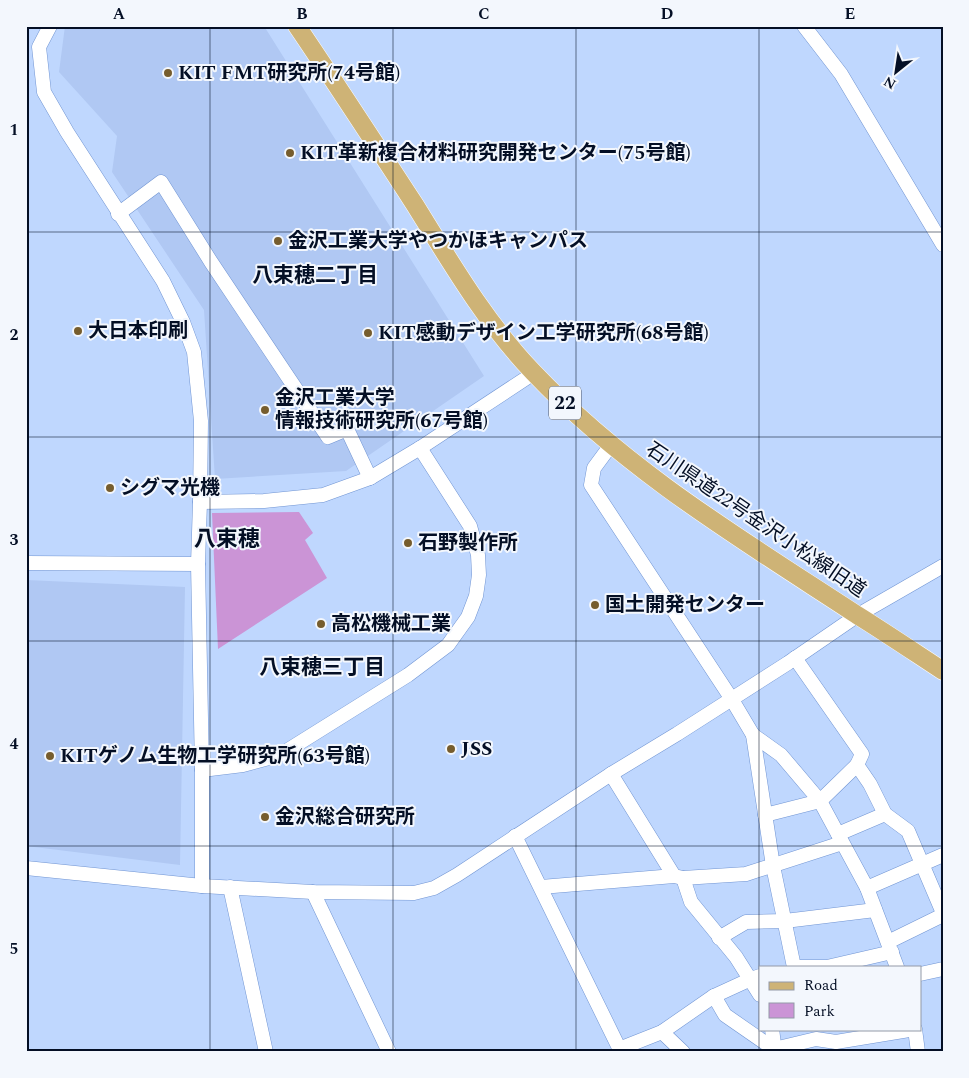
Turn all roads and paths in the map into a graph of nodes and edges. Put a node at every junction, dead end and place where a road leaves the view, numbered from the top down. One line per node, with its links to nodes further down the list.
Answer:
1 (50, 26): 4 (street)
2 (297, 26): 6 (main road, 石川県道22号金沢小松線旧道 / 22)
3 (804, 26): 5 (street)
4 (118, 214): 9 (street); 10 (street)
5 (943, 245)
6 (534, 373): 7 (main road, 石川県道22号金沢小松線旧道 / 22); 8 (street)
7 (611, 445): 14 (main road, 石川県道22号金沢小松線旧道 / 22); 17 (street)
8 (420, 448): 9 (street); 20 (street)
9 (370, 478): 10 (street)
10 (200, 502): 12 (street)
11 (26, 562): 12 (street)
12 (198, 564): 20 (street)
13 (943, 566): 14 (street)
14 (858, 615): 15 (street); 16 (main road, 石川県道22号金沢小松線旧道 / 22)
15 (795, 658): 17 (street); 19 (street)
16 (943, 671)
17 (730, 698): 18 (street); 21 (street)
18 (753, 736): 22 (street); 24 (street)
19 (857, 764): 22 (street); 23 (street)
20 (202, 770): 32 (street)
21 (611, 774): 25 (street); 31 (street)
22 (820, 801): 24 (street); 26 (street)
23 (885, 814): 26 (street); 28 (street)
24 (765, 815): 29 (street)
25 (514, 836): 34 (street); 36 (street)
26 (840, 839): 29 (street); 35 (street)
27 (943, 855): 28 (street)
28 (922, 863): 35 (street); 38 (street)
29 (773, 866): 31 (street); 39 (street)
30 (26, 868): 32 (street)
31 (679, 877): 34 (street); 40 (street)
32 (202, 886): 33 (street)
33 (230, 887): 36 (street); 57 (street)
34 (541, 888): 55 (street)
35 (867, 888): 37 (street)
36 (313, 892): 58 (street)
37 (875, 910): 39 (street); 41 (street)
38 (943, 914): 41 (street)
39 (785, 921): 40 (street); 42 (street)
40 (719, 938): 47 (street)
41 (890, 947): 43 (street); 44 (street)
42 (794, 966)
43 (827, 966)
44 (897, 966)
45 (942, 972): 46 (street)
46 (922, 974)
47 (756, 977): 48 (street); 49 (street)
48 (759, 990)
49 (714, 996): 53 (street); 56 (street)
50 (772, 1030): 56 (street)
51 (909, 1030): 54 (street)
52 (915, 1030): 60 (street)
53 (662, 1032): 55 (street); 59 (street)
54 (815, 1034): 56 (street)
55 (620, 1050)
56 (774, 1050)
57 (266, 1052)
58 (389, 1052)
59 (683, 1052)
60 (918, 1052)

